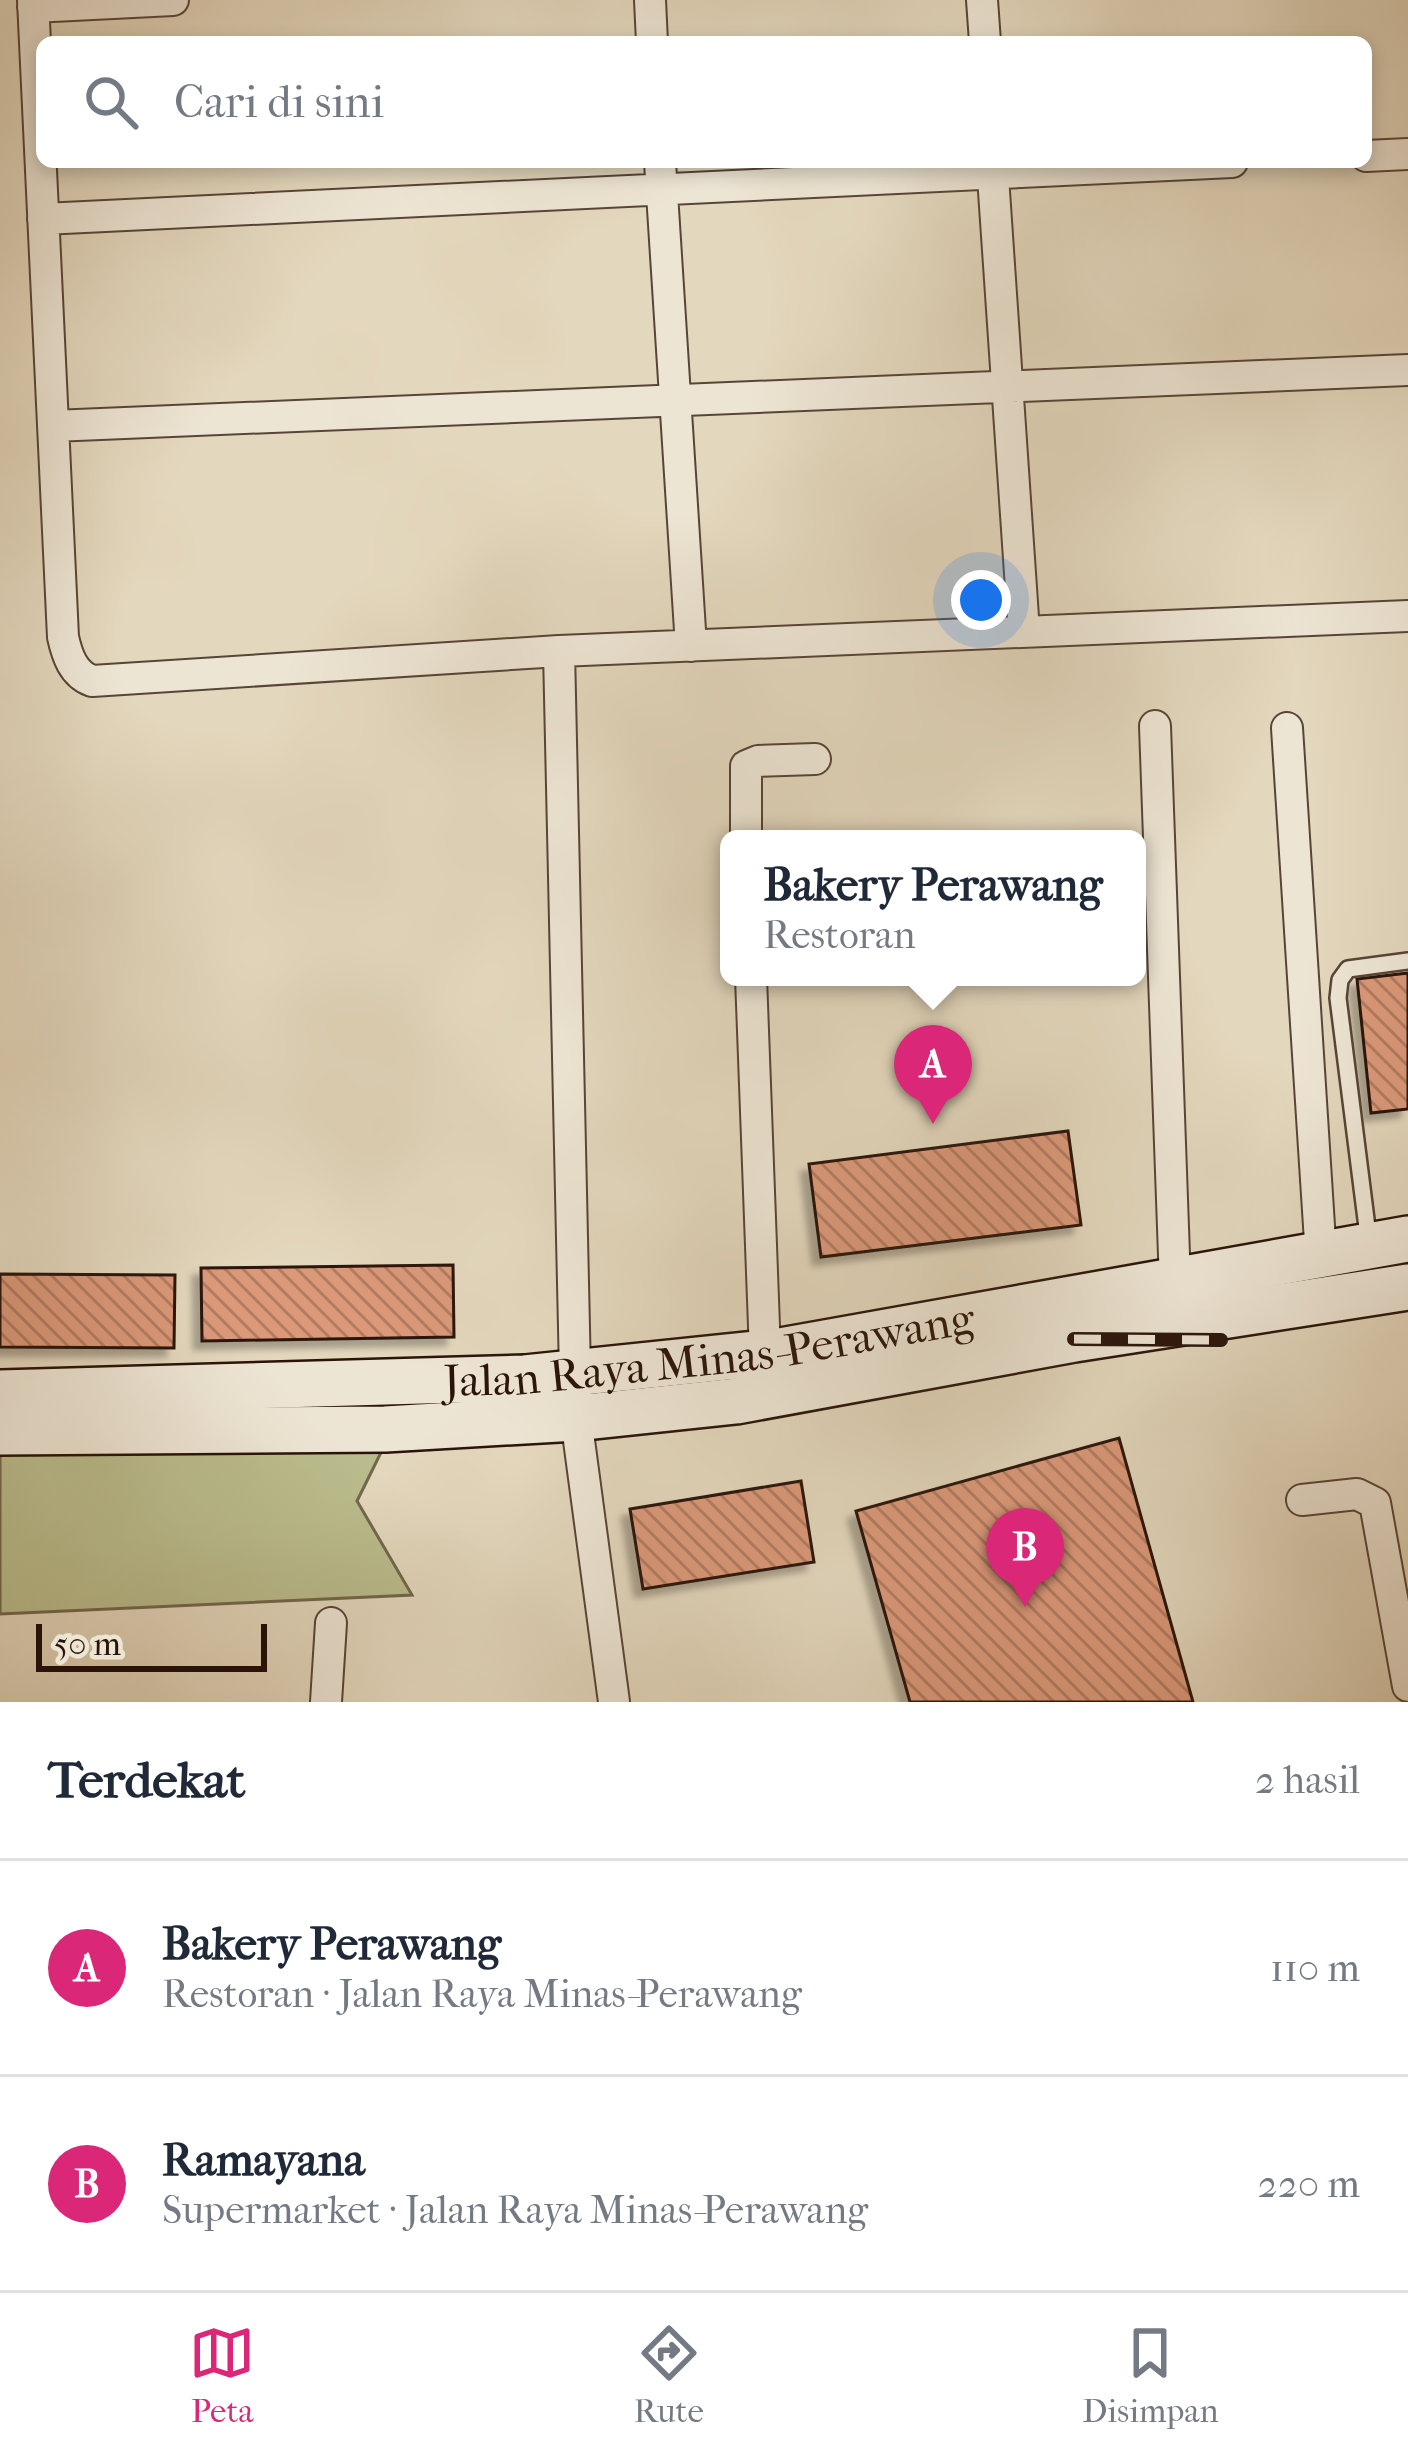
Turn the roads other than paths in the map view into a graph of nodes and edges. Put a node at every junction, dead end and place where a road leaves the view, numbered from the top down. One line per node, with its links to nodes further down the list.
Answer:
1 (173, 0): 4 (street)
2 (650, 0): 5 (street)
3 (982, 0): 6 (street)
4 (33, 4): 7 (street)
5 (652, 36)
6 (985, 36)
7 (36, 68)
8 (1408, 154): 9 (street)
9 (1372, 156)
10 (41, 168): 13 (street)
11 (993, 168): 12 (street); 15 (street)
12 (661, 176): 13 (street); 16 (street)
13 (43, 219): 17 (street)
14 (1408, 370): 15 (street)
15 (1007, 388): 16 (street); 19 (street)
16 (677, 401): 17 (street); 20 (street)
17 (53, 426): 21 (street)
18 (1408, 616): 19 (street)
19 (1024, 632): 20 (street)
20 (692, 646): 21 (street)
21 (559, 651): 34 (street)
22 (1155, 726): 30 (street)
23 (1287, 728): 29 (street)
24 (815, 759): 25 (street)
25 (746, 830)
26 (1408, 961): 28 (lane)
27 (751, 986): 32 (street)
28 (1389, 1243): 29 (main road, Jalan Raya Minas-Perawang)
29 (1321, 1258): 30 (main road, Jalan Raya Minas-Perawang)
30 (1174, 1282): 32 (main road, Jalan Raya Minas-Perawang)
31 (1408, 1287): 34 (main road, Jalan Raya Minas-Perawang)
32 (765, 1353): 34 (main road, Jalan Raya Minas-Perawang)
33 (0, 1393): 34 (main road, Jalan Raya Minas-Perawang)
34 (576, 1396): 35 (main road, Jalan Raya Minas-Perawang); 40 (street)
35 (0, 1432)
36 (1302, 1500): 38 (street)
37 (331, 1623): 39 (street)
38 (1408, 1686)
39 (326, 1702)
40 (614, 1702)

